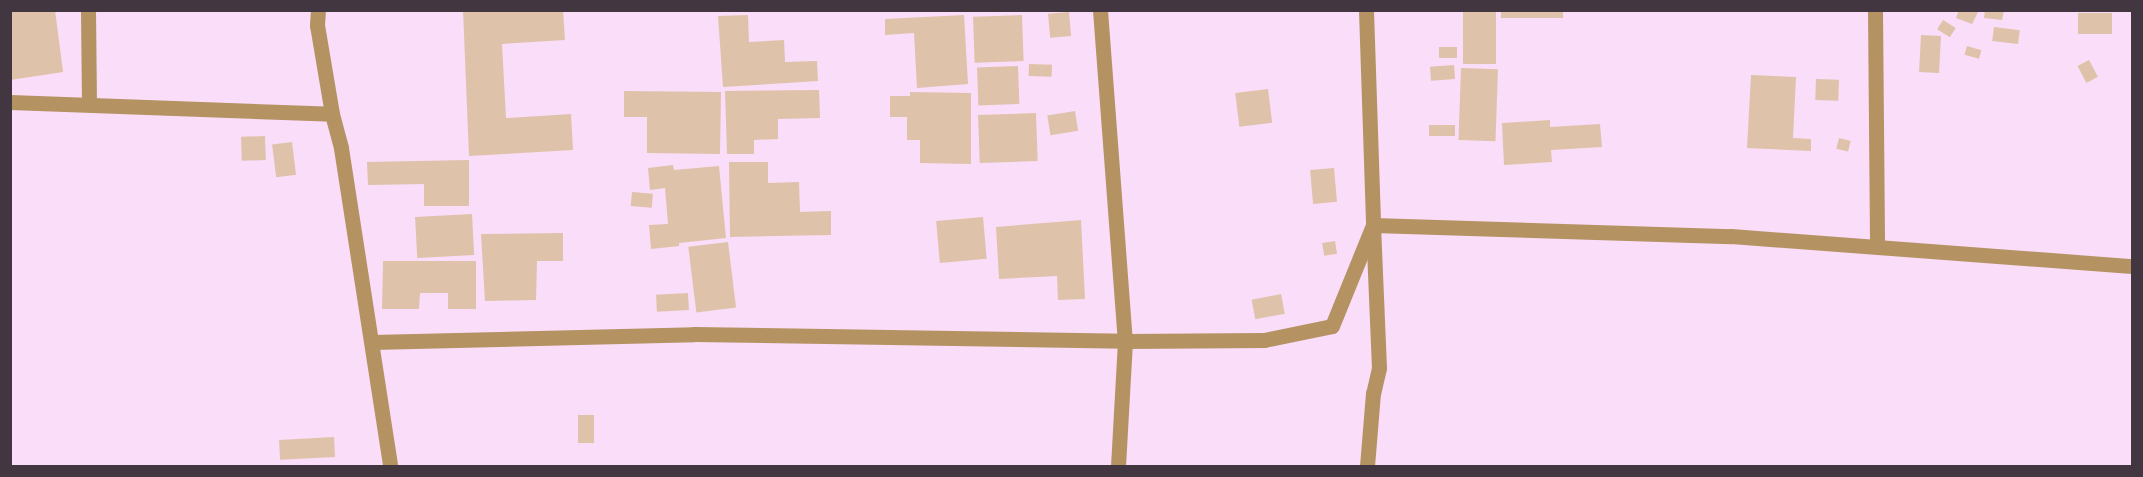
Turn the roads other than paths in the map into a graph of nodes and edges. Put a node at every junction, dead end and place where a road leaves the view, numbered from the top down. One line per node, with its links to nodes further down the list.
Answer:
1 (88, 10): 7 (street)
2 (318, 10): 8 (street)
3 (1100, 10): 12 (street)
4 (1366, 10): 9 (street)
5 (1875, 10): 10 (street)
6 (10, 102): 7 (street)
7 (89, 104): 8 (street)
8 (332, 114): 13 (street)
9 (1373, 225): 10 (street); 12 (street); 16 (street)
10 (1877, 247): 11 (street)
11 (2133, 266)
12 (1125, 341): 13 (street); 15 (street)
13 (372, 342): 14 (street)
14 (390, 466)
15 (1118, 466)
16 (1366, 466)

